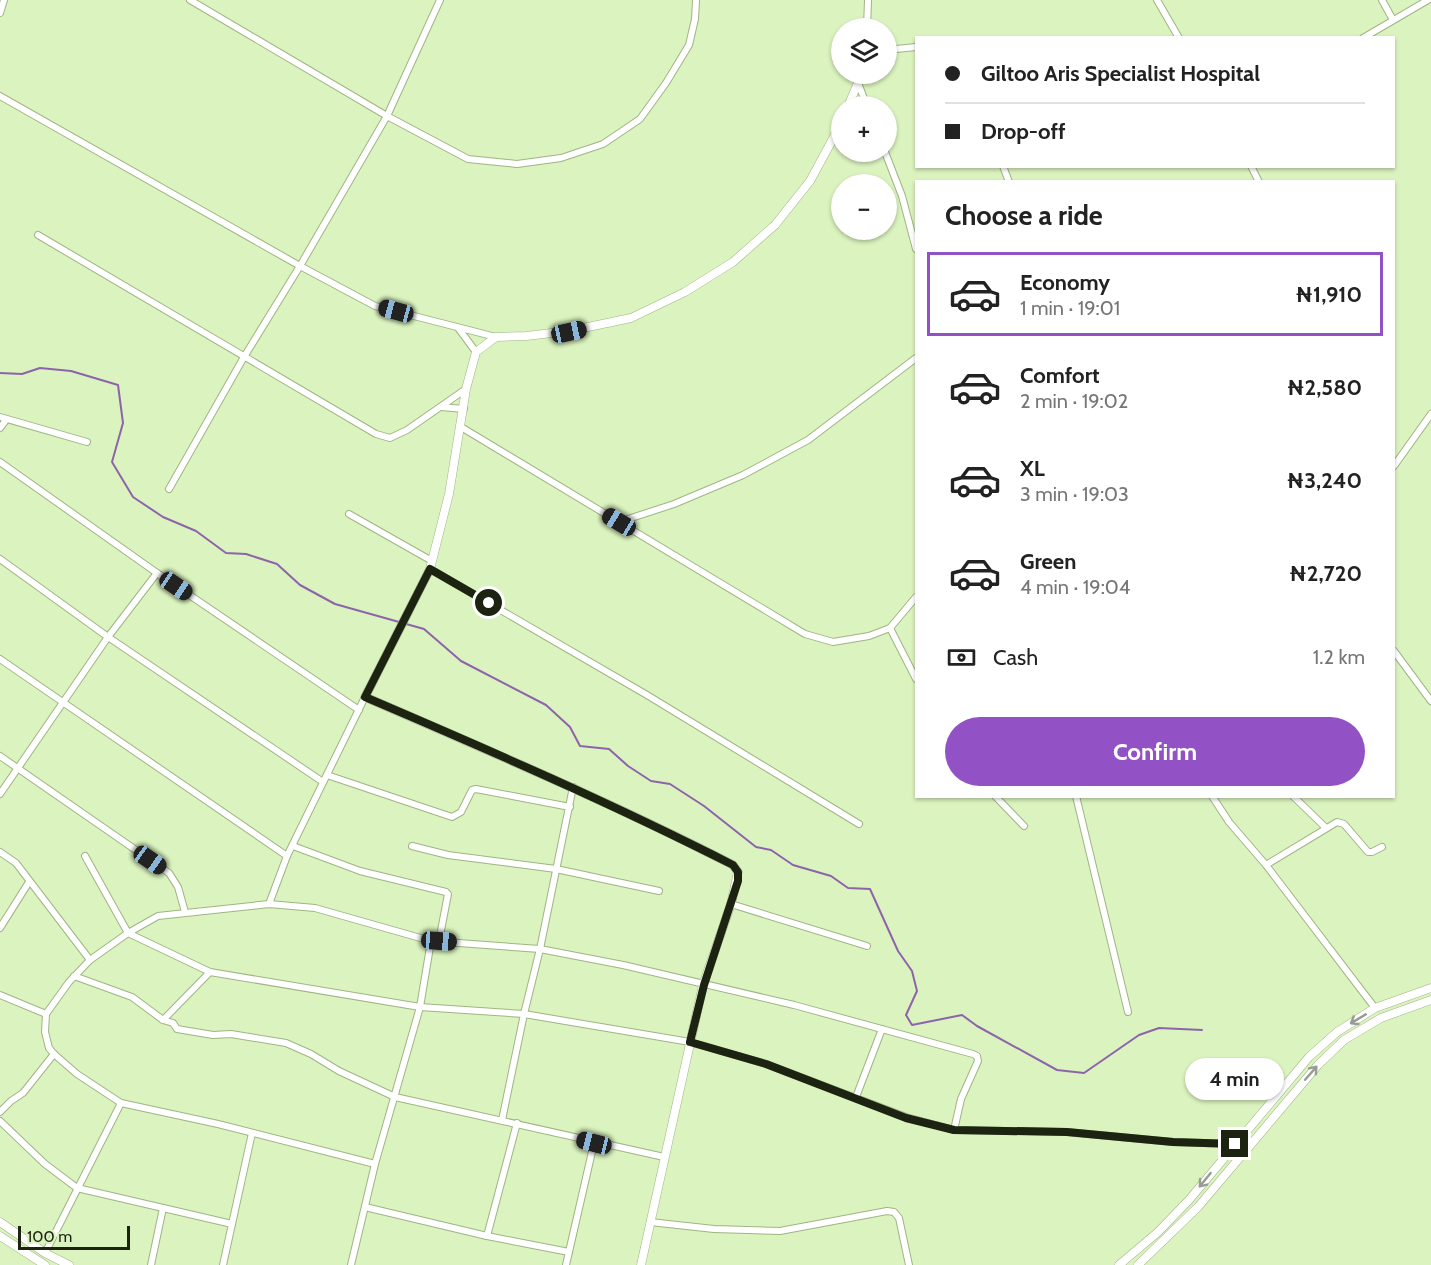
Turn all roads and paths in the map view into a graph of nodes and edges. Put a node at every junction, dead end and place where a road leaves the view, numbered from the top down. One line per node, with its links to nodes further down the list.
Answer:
1 (4, 0): 9 (street)
2 (190, 0): 17 (street)
3 (440, 0): 17 (street)
4 (696, 0): 17 (street)
5 (868, 0): 10 (street)
6 (1157, 0): 12 (street)
7 (1382, 0): 11 (street)
8 (1428, 0): 11 (street)
9 (0, 13)
10 (867, 18)
11 (1393, 20): 13 (street)
12 (1178, 36)
13 (1366, 36)
14 (915, 47): 15 (street)
15 (897, 49)
16 (0, 96): 22 (street)
17 (387, 116): 22 (street)
18 (831, 142): 24 (street)
19 (889, 162): 21 (street)
20 (38, 235): 26 (street)
21 (915, 245)
22 (300, 266): 23 (street); 26 (street)
23 (459, 328): 24 (street); 25 (street)
24 (496, 337): 25 (street)
25 (476, 352): 28 (street)
26 (244, 357): 29 (street); 38 (street)
27 (915, 359): 40 (street)
28 (466, 389): 29 (street); 30 (street)
29 (441, 407): 30 (street)
30 (464, 409): 33 (street)
31 (1431, 414): 37 (street)
32 (3, 419): 34 (street); 35 (street)
33 (461, 427): 40 (street); 42 (street)
34 (0, 428)
35 (87, 442)
36 (0, 462): 43 (street)
37 (1395, 465)
38 (169, 489)
39 (349, 514): 42 (street)
40 (619, 522): 45 (street)
41 (0, 560): 46 (street)
42 (431, 565): 50 (street); 65 (street)
43 (157, 573): 46 (street); 53 (street)
44 (915, 598): 45 (street)
45 (890, 628): 49 (street)
46 (108, 637): 52 (street); 57 (street)
47 (1395, 652): 51 (street)
48 (0, 659): 52 (street)
49 (915, 677)
50 (365, 697): 53 (street); 58 (street)
51 (1431, 701)
52 (63, 702): 55 (street); 73 (street)
53 (359, 710): 56 (street)
54 (0, 756): 55 (street)
55 (17, 768): 59 (street); 80 (street)
56 (327, 775): 57 (street); 64 (street)
57 (323, 782): 68 (street)
58 (573, 787): 64 (street); 79 (street)
59 (0, 794)
60 (997, 798): 66 (street)
61 (1076, 798): 96 (street)
62 (1213, 798): 74 (street)
63 (1295, 798): 67 (street)
64 (570, 807): 75 (street)
65 (859, 824)
66 (1024, 826)
67 (1326, 828): 70 (street); 74 (street)
68 (293, 846): 73 (street); 84 (street)
69 (412, 846): 75 (street)
70 (1382, 847)
71 (0, 852): 76 (street)
72 (85, 856): 82 (street)
73 (287, 856): 78 (street)
74 (1266, 865): 95 (street)
75 (556, 869): 77 (street); 86 (street)
76 (29, 882): 81 (street); 87 (street)
77 (659, 891)
78 (269, 904): 80 (street); 83 (street)
79 (731, 904): 85 (street); 90 (street)
80 (185, 912): 82 (street)
81 (0, 928)
82 (128, 933): 87 (street); 88 (street)
83 (431, 941): 84 (street); 94 (street)
84 (439, 941): 86 (street)
85 (867, 946)
86 (540, 949): 90 (street); 98 (street)
87 (90, 960): 89 (street)
88 (210, 972): 94 (street); 99 (street)
89 (74, 976): 97 (street); 99 (street)
90 (704, 985): 100 (street); 101 (street)
91 (1431, 988): 95 (street)
92 (0, 995): 97 (street)
93 (1431, 1000): 135 (street, one-way to 93)
94 (420, 1006): 98 (street); 103 (street)
95 (1375, 1008): 113 (street, one-way to 113)
96 (1128, 1012)
97 (46, 1014): 102 (street)
98 (524, 1014): 101 (street); 107 (street)
99 (164, 1020): 103 (street)
100 (882, 1029): 104 (street); 110 (street)
101 (690, 1042): 104 (street); 114 (street)
102 (54, 1054): 105 (street); 106 (street)
103 (395, 1097): 107 (street); 115 (street)
104 (856, 1097): 110 (street)
105 (121, 1103): 111 (street); 116 (street)
106 (0, 1112)
107 (502, 1120): 109 (street)
108 (0, 1121): 116 (street)
109 (517, 1124): 112 (street); 123 (street)
110 (954, 1130): 113 (street)
111 (252, 1133): 115 (street); 121 (street)
112 (594, 1143): 114 (street); 124 (street)
113 (1235, 1144): 134 (street, one-way to 134)
114 (664, 1158): 120 (street)
115 (375, 1164): 117 (street)
116 (77, 1188): 118 (street); 125 (street)
117 (365, 1207): 123 (street); 130 (street)
118 (163, 1208): 121 (street); 128 (street)
119 (0, 1222): 125 (street)
120 (650, 1222): 132 (street); 133 (street)
121 (232, 1224): 129 (street)
122 (0, 1236): 126 (street)
123 (486, 1236): 124 (street)
124 (568, 1252): 131 (street)
125 (45, 1253): 127 (street)
126 (45, 1265)
127 (69, 1265)
128 (151, 1265)
129 (223, 1265)
130 (351, 1265)
131 (566, 1265)
132 (641, 1265)
133 (909, 1265)
134 (1119, 1265)
135 (1138, 1265)

